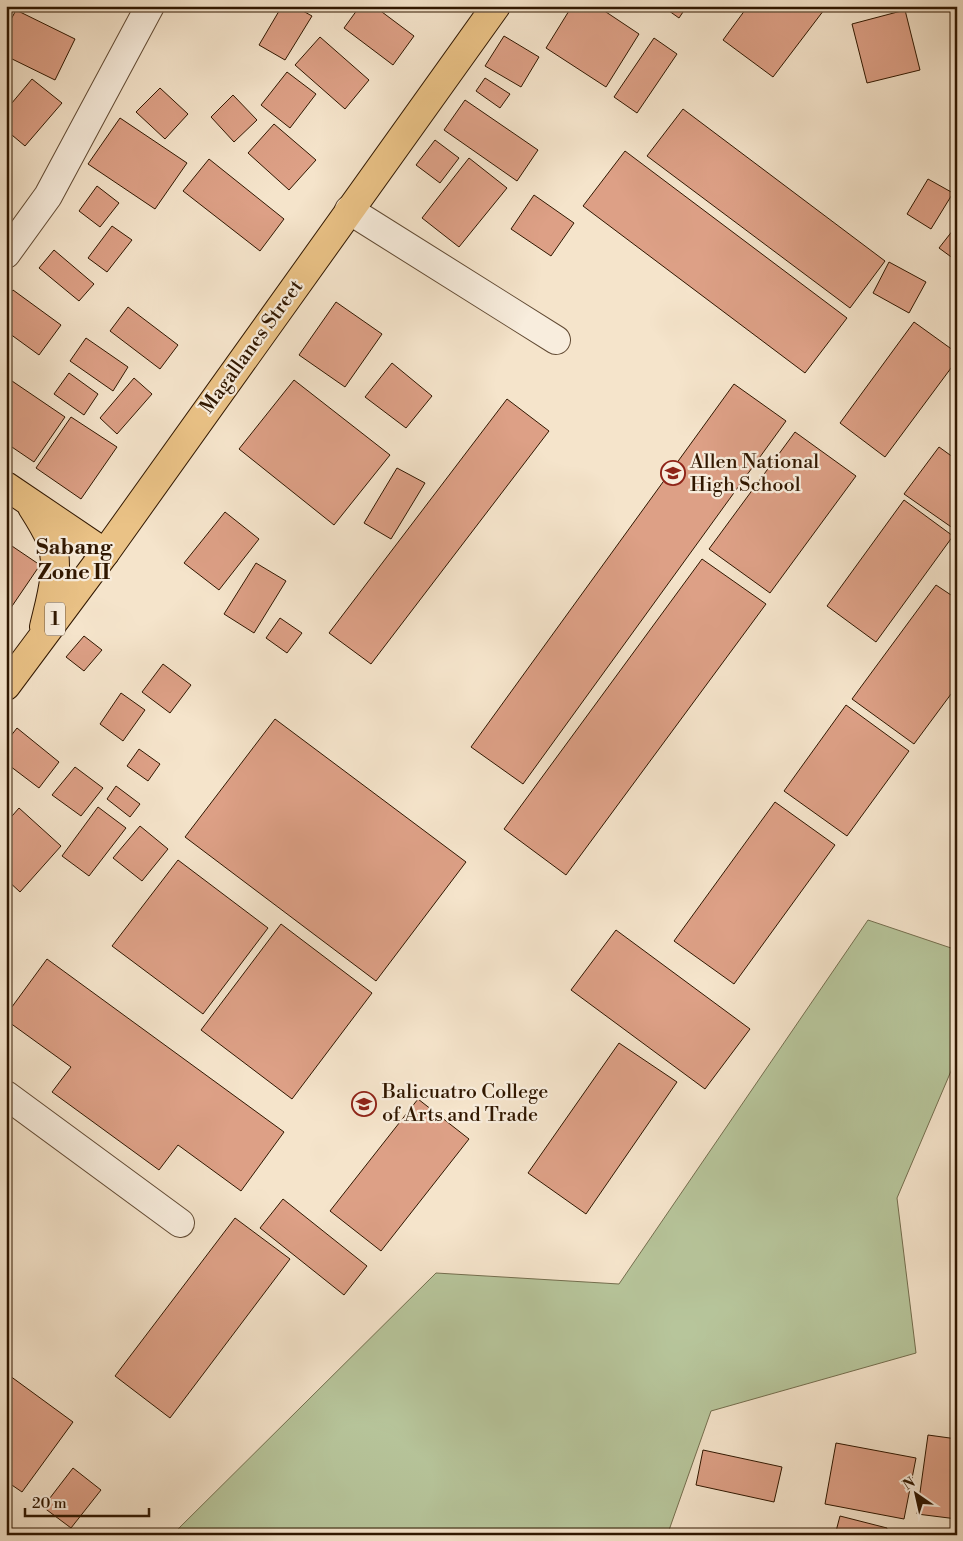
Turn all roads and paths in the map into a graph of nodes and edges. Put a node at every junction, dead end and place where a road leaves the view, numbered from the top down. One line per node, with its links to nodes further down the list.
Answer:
1 (150, 6): 4 (street)
2 (496, 6): 3 (main road, Magallanes Street)
3 (349, 210): 5 (street); 8 (main road, Magallanes Street)
4 (6, 254)
5 (556, 340)
6 (6, 486): 7 (main road)
7 (28, 501): 8 (main road); 9 (main road)
8 (104, 553): 9 (main road, Magallanes Street / 1)
9 (40, 640): 10 (main road, Magallanes Street / 1)
10 (6, 686)
11 (6, 1095): 12 (street)
12 (180, 1224)

